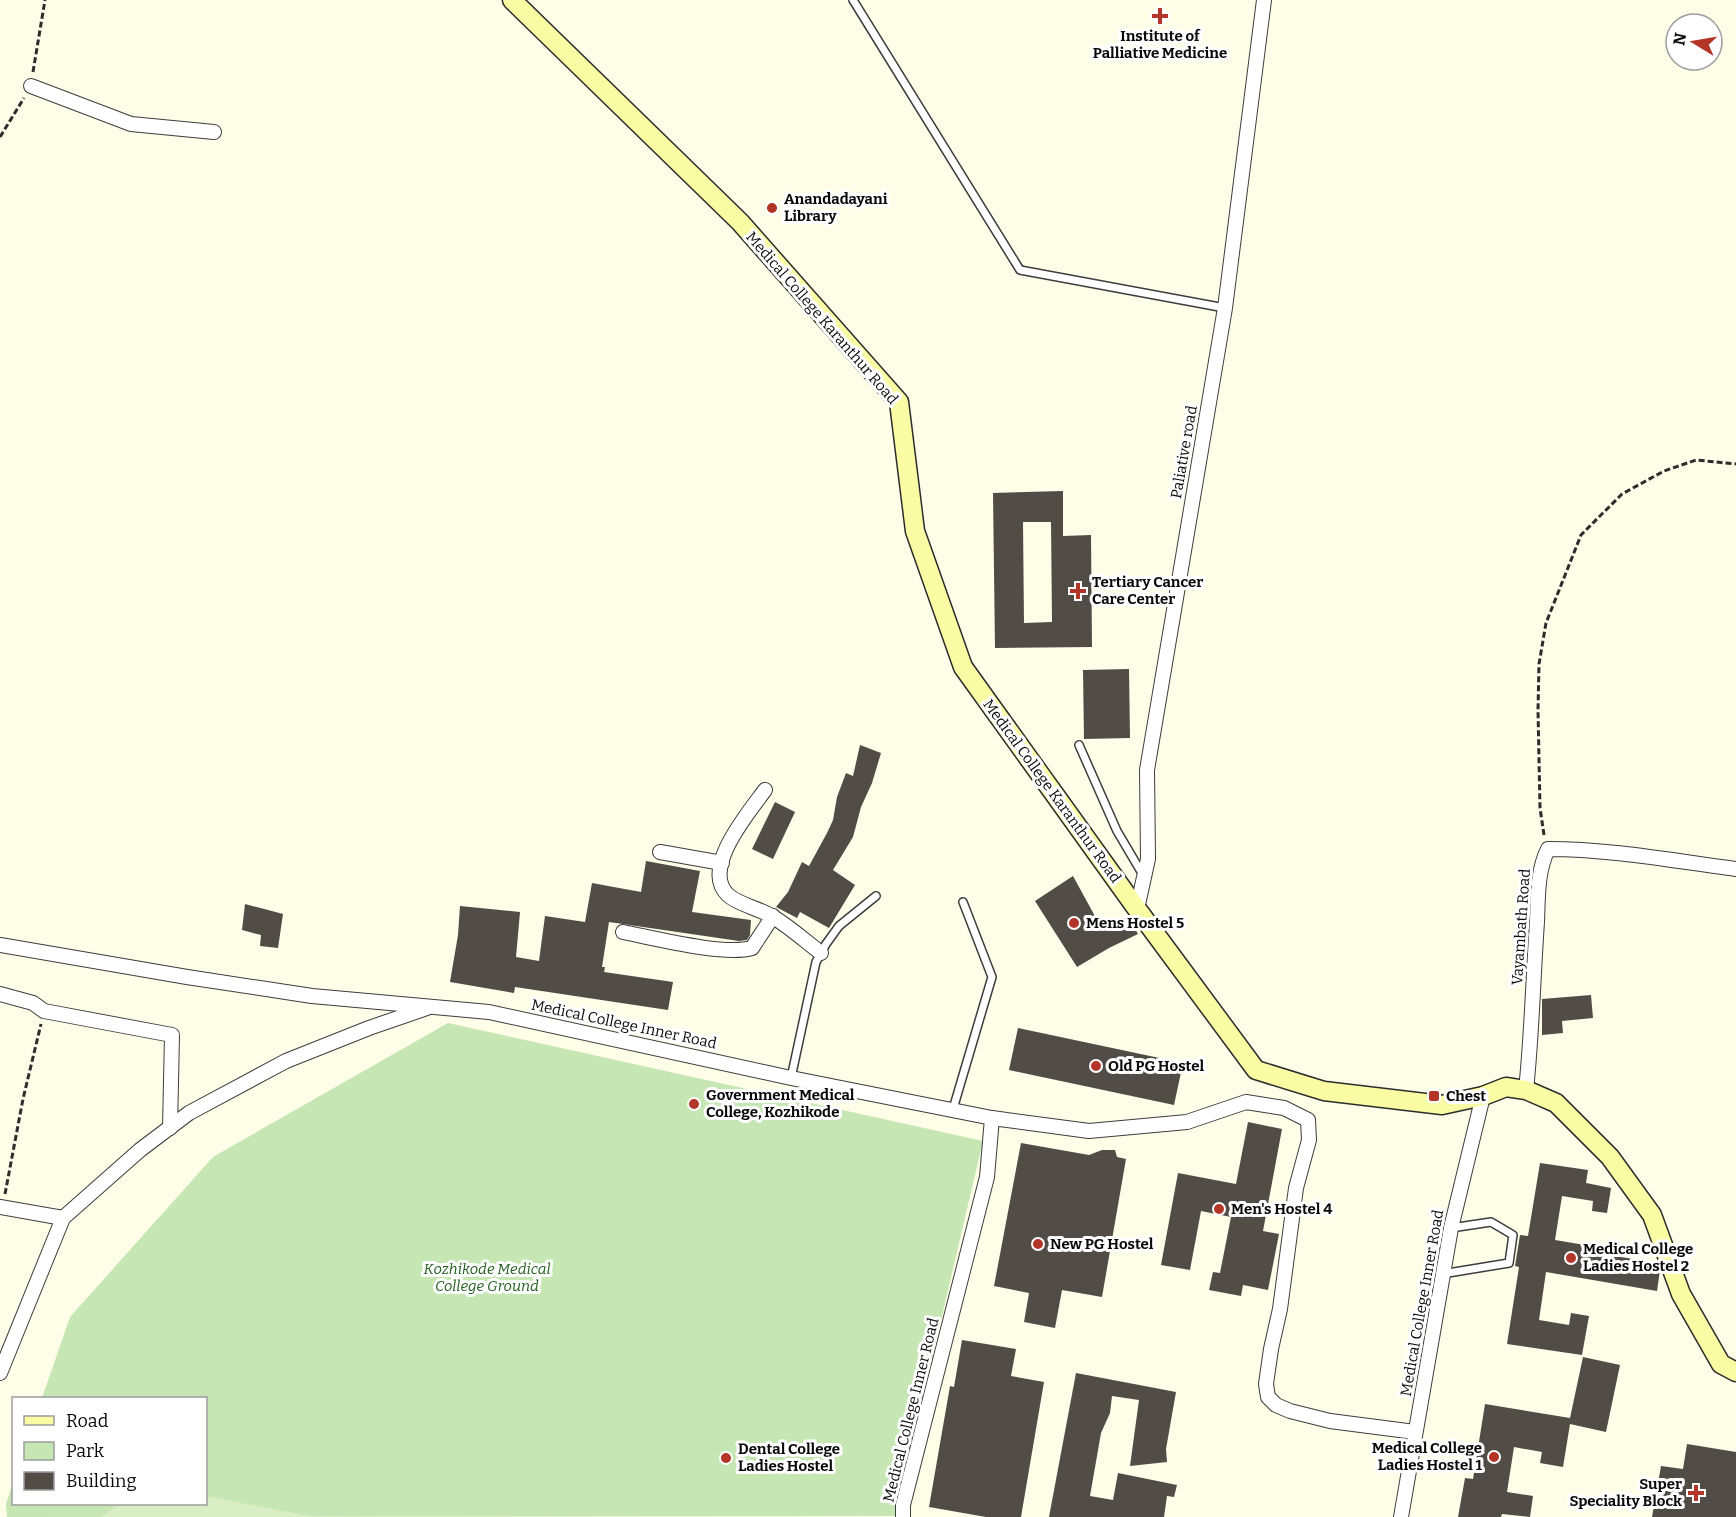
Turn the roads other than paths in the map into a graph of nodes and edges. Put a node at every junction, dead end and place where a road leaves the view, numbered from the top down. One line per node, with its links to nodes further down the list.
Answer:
1 (512, 0): 15 (main road, Medical College Karanthur Road)
2 (853, 0): 6 (lane)
3 (1264, 0): 6 (street, Paliative road)
4 (31, 86): 5 (street)
5 (214, 132)
6 (1225, 308): 12 (street, Paliative road)
7 (1079, 745): 12 (lane)
8 (765, 790): 10 (street)
9 (660, 852): 10 (street)
10 (722, 863): 16 (street)
11 (1736, 869): 23 (street, Vayambath Road)
12 (1144, 878): 15 (street, Paliative road)
13 (876, 896): 19 (lane)
14 (963, 902): 25 (lane)
15 (1137, 909): 24 (main road, Medical College Karanthur Road)
16 (772, 916): 17 (street); 19 (street)
17 (623, 932)
18 (0, 945): 21 (street)
19 (821, 953): 22 (lane)
20 (0, 994): 27 (street)
21 (432, 1006): 22 (street, Medical College Inner Road); 27 (street, Medical College Inner Road)
22 (791, 1078): 25 (street, Medical College Inner Road)
23 (1526, 1090): 24 (main road, Medical College Karanthur Road); 32 (main road, Medical College Karanthur Road)
24 (1483, 1096): 30 (street, Medical College Inner Road)
25 (953, 1109): 26 (street, Medical College Inner Road)
26 (992, 1118): 34 (street); 35 (street, Medical College Inner Road)
27 (170, 1128): 29 (street, Medical College Inner Road)
28 (2, 1207): 29 (street)
29 (63, 1218): 33 (street, Medical College Inner Road)
30 (1451, 1228): 31 (street, Medical College Inner Road); 31 (lane)
31 (1442, 1274): 34 (street, Medical College Inner Road)
32 (1736, 1372)
33 (0, 1373)
34 (1415, 1432): 36 (street, Medical College Inner Road)
35 (903, 1517)
36 (1401, 1517)

